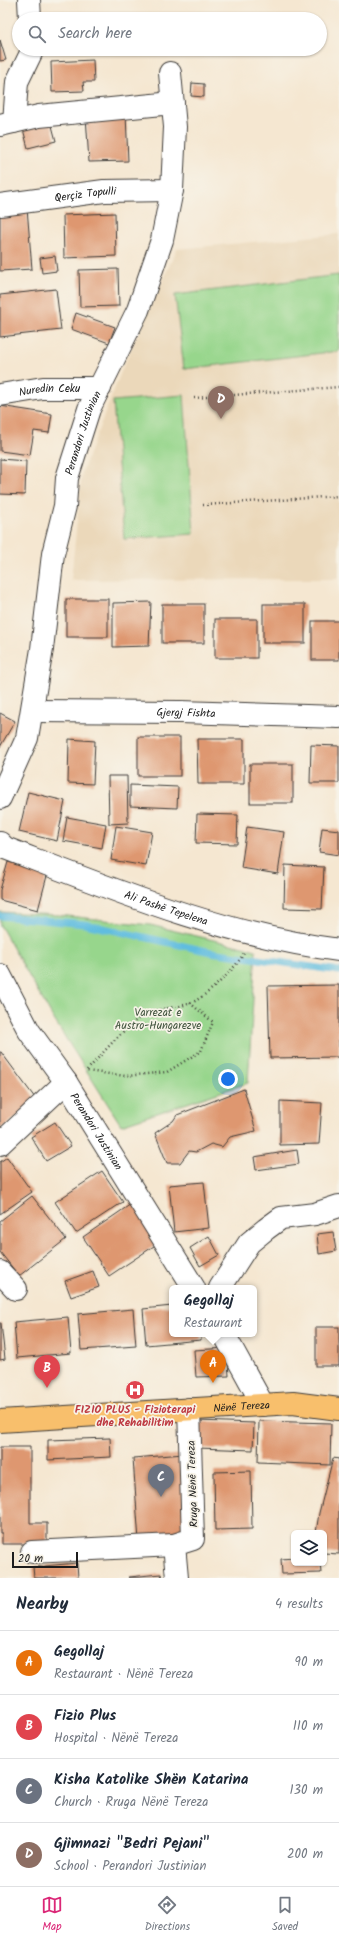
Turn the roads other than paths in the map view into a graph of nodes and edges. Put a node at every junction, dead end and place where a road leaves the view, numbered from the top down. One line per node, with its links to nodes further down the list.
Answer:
1 (29, 0): 2 (street)
2 (30, 12)
3 (30, 56): 6 (street)
4 (170, 74): 5 (street, Perandori Justinian)
5 (173, 103): 6 (street); 7 (street, Perandori Justinian)
6 (7, 123)
7 (172, 190): 8 (street, Qerçiz Topulli); 9 (street, Perandori Justinian)
8 (0, 205)
9 (100, 388): 10 (street, Nuredin Ceku); 11 (street, Perandori Justinian)
10 (0, 395)
11 (33, 710): 12 (street, Gjergj Fishta); 13 (street, Perandori Justinian)
12 (339, 717)
13 (0, 798)
14 (0, 843): 15 (street, Ali Pashë Tepelena)
15 (339, 950)
16 (0, 975): 17 (street, Perandori Justinian)
17 (66, 1082): 18 (street); 21 (street, Perandori Justinian)
18 (0, 1144)
19 (339, 1206): 22 (street)
20 (0, 1272): 23 (street)
21 (192, 1285)
22 (222, 1285)
23 (16, 1289)
24 (226, 1337): 25 (street)
25 (263, 1405): 26 (main road, Nënë Tereza); 27 (main road, Nënë Tereza)
26 (189, 1409): 28 (main road, Nënë Tereza); 29 (street, Rruga Nënë Tereza)
27 (339, 1409)
28 (0, 1421)
29 (174, 1545): 30 (street, Rruga Nënë Tereza); 31 (street)
30 (32, 1552)
31 (177, 1578)

